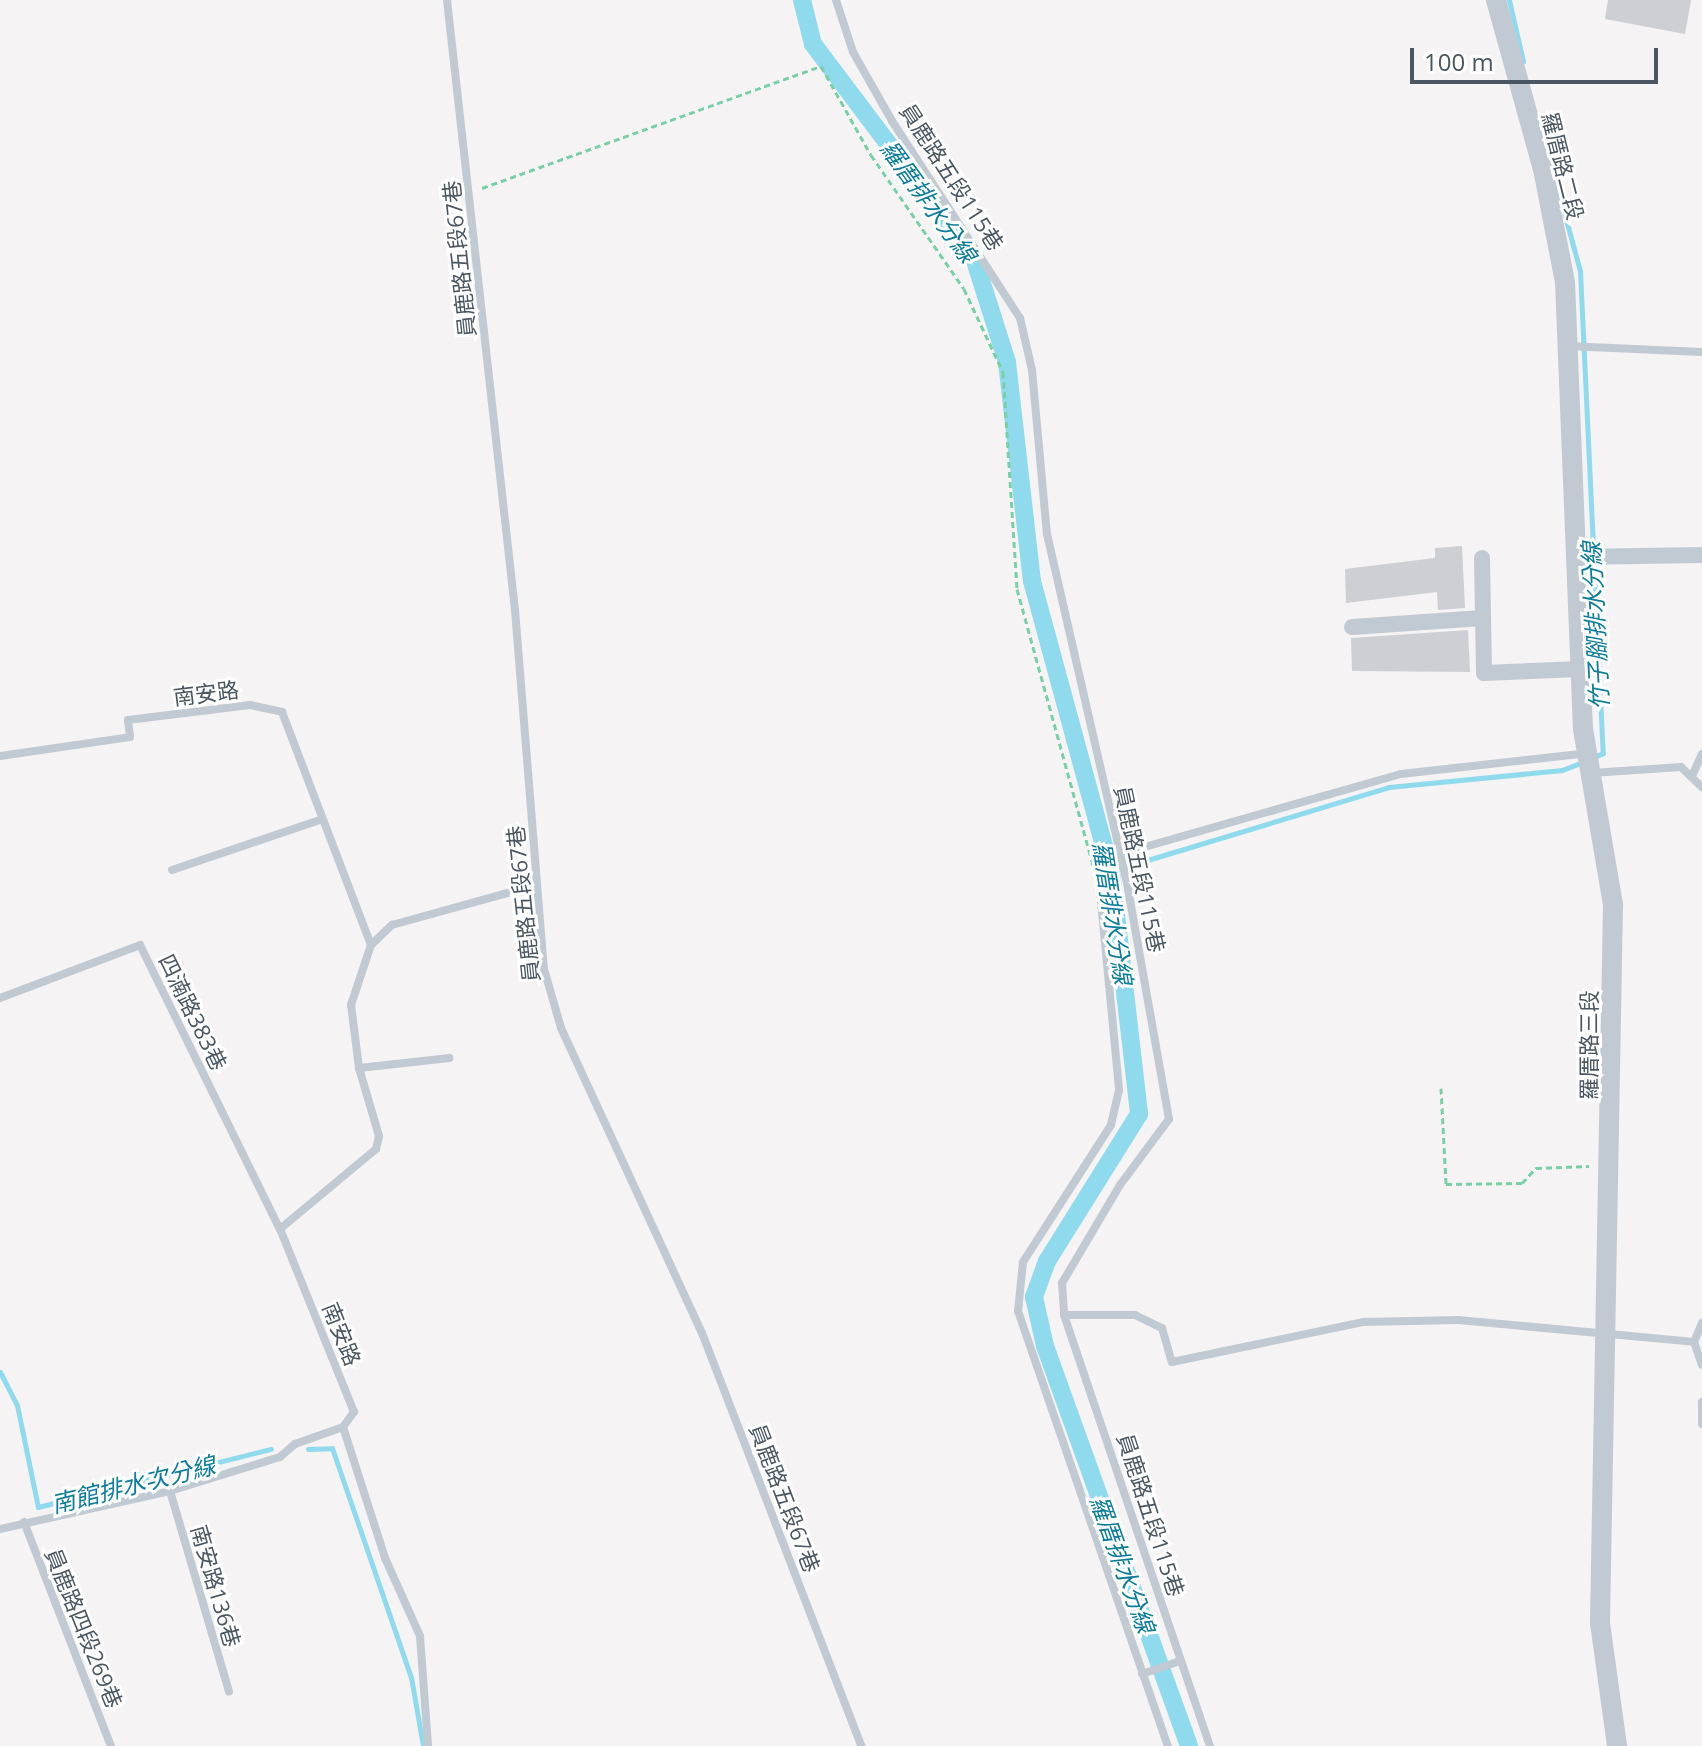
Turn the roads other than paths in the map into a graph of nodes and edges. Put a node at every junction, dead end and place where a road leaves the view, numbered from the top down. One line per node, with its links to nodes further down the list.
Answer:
1 (447, 0): 20 (lane, 員鹿路五段67巷)
2 (836, 0): 18 (lane, 員鹿路五段115巷)
3 (1496, 0): 4 (street, 羅厝路二段)
4 (1566, 346): 5 (lane); 7 (street, 羅厝路三段)
5 (1702, 352)
6 (1702, 555): 7 (street)
7 (1575, 557): 11 (street, 羅厝路三段)
8 (1482, 558): 9 (street)
9 (1483, 618): 10 (street); 11 (street)
10 (1352, 627)
11 (1580, 669): 14 (street, 羅厝路三段)
12 (1702, 754): 15 (lane)
13 (0, 756): 17 (lane, 南安路)
14 (1590, 762): 15 (lane); 18 (lane); 29 (street, 羅厝路三段)
15 (1693, 774): 16 (lane)
16 (1702, 787)
17 (320, 820): 19 (lane); 22 (lane, 南安路)
18 (1120, 854): 27 (lane, 員鹿路五段115巷)
19 (172, 870)
20 (536, 885): 22 (lane); 43 (lane, 員鹿路五段67巷)
21 (1100, 891): 39 (lane, 員鹿路五段115巷)
22 (371, 945): 25 (lane)
23 (0, 998): 26 (lane, 四湳路383巷)
24 (449, 1058): 25 (lane)
25 (359, 1068): 26 (lane)
26 (280, 1229): 34 (lane, 南安路)
27 (1064, 1315): 29 (lane); 38 (lane, 員鹿路五段115巷)
28 (1702, 1323): 30 (lane)
29 (1609, 1332): 30 (lane); 46 (street, 羅厝路三段)
30 (1694, 1342): 31 (lane)
31 (1702, 1365)
32 (1702, 1402): 33 (lane)
33 (1702, 1424)
34 (343, 1427): 35 (lane); 42 (lane)
35 (170, 1491): 36 (lane); 40 (lane, 南安路136巷)
36 (24, 1522): 37 (lane); 41 (lane, 員鹿路四段269巷)
37 (0, 1529)
38 (1180, 1661): 39 (lane); 45 (lane, 員鹿路五段115巷)
39 (1142, 1674): 44 (lane, 員鹿路五段115巷)
40 (229, 1691)
41 (111, 1746)
42 (428, 1746)
43 (861, 1746)
44 (1168, 1746)
45 (1210, 1746)
46 (1617, 1746)

